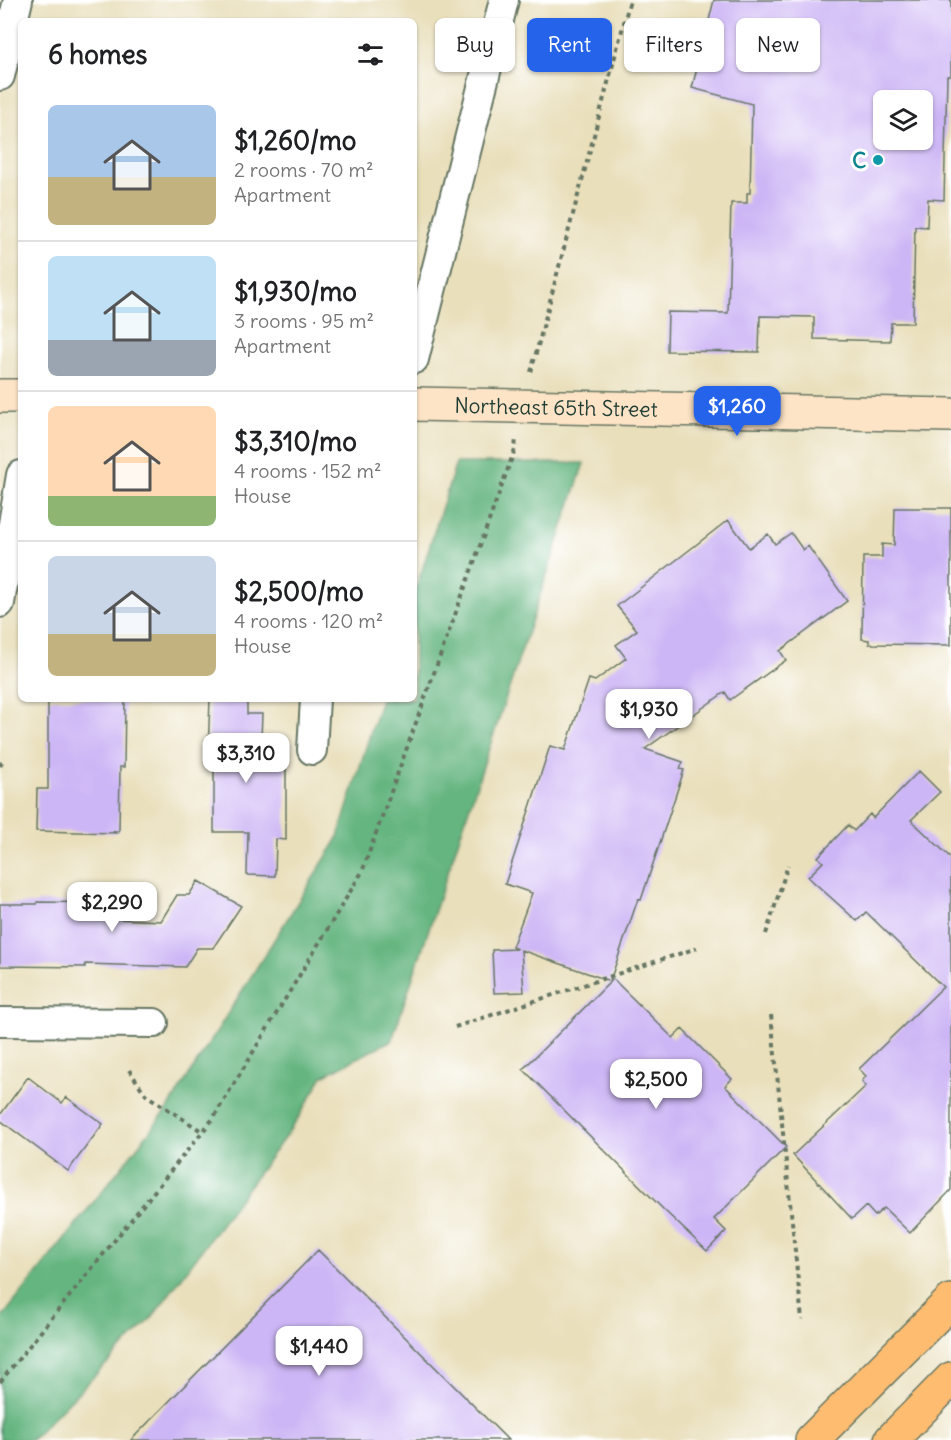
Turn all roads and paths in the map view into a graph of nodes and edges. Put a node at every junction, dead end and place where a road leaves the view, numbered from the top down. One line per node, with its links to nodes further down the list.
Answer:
1 (18, 0): 4 (street)
2 (504, 0): 5 (street)
3 (630, 0): 6 (path)
4 (0, 76)
5 (417, 347)
6 (531, 373)
7 (0, 396): 8 (main road)
8 (18, 396)
9 (417, 404): 10 (main road, Northeast 65th Street)
10 (951, 416)
11 (515, 442): 24 (path)
12 (18, 493): 13 (street)
13 (0, 603)
14 (315, 702): 15 (street)
15 (312, 750)
16 (788, 865): 17 (path)
17 (766, 934)
18 (697, 948): 22 (path)
19 (771, 1015): 26 (path)
20 (0, 1022): 21 (street)
21 (154, 1023)
22 (455, 1027)
23 (129, 1070): 24 (path)
24 (203, 1132): 28 (path)
25 (951, 1301): 29 (main road)
26 (802, 1320)
27 (951, 1378): 30 (main road)
28 (0, 1382)
29 (812, 1440)
30 (891, 1440)

